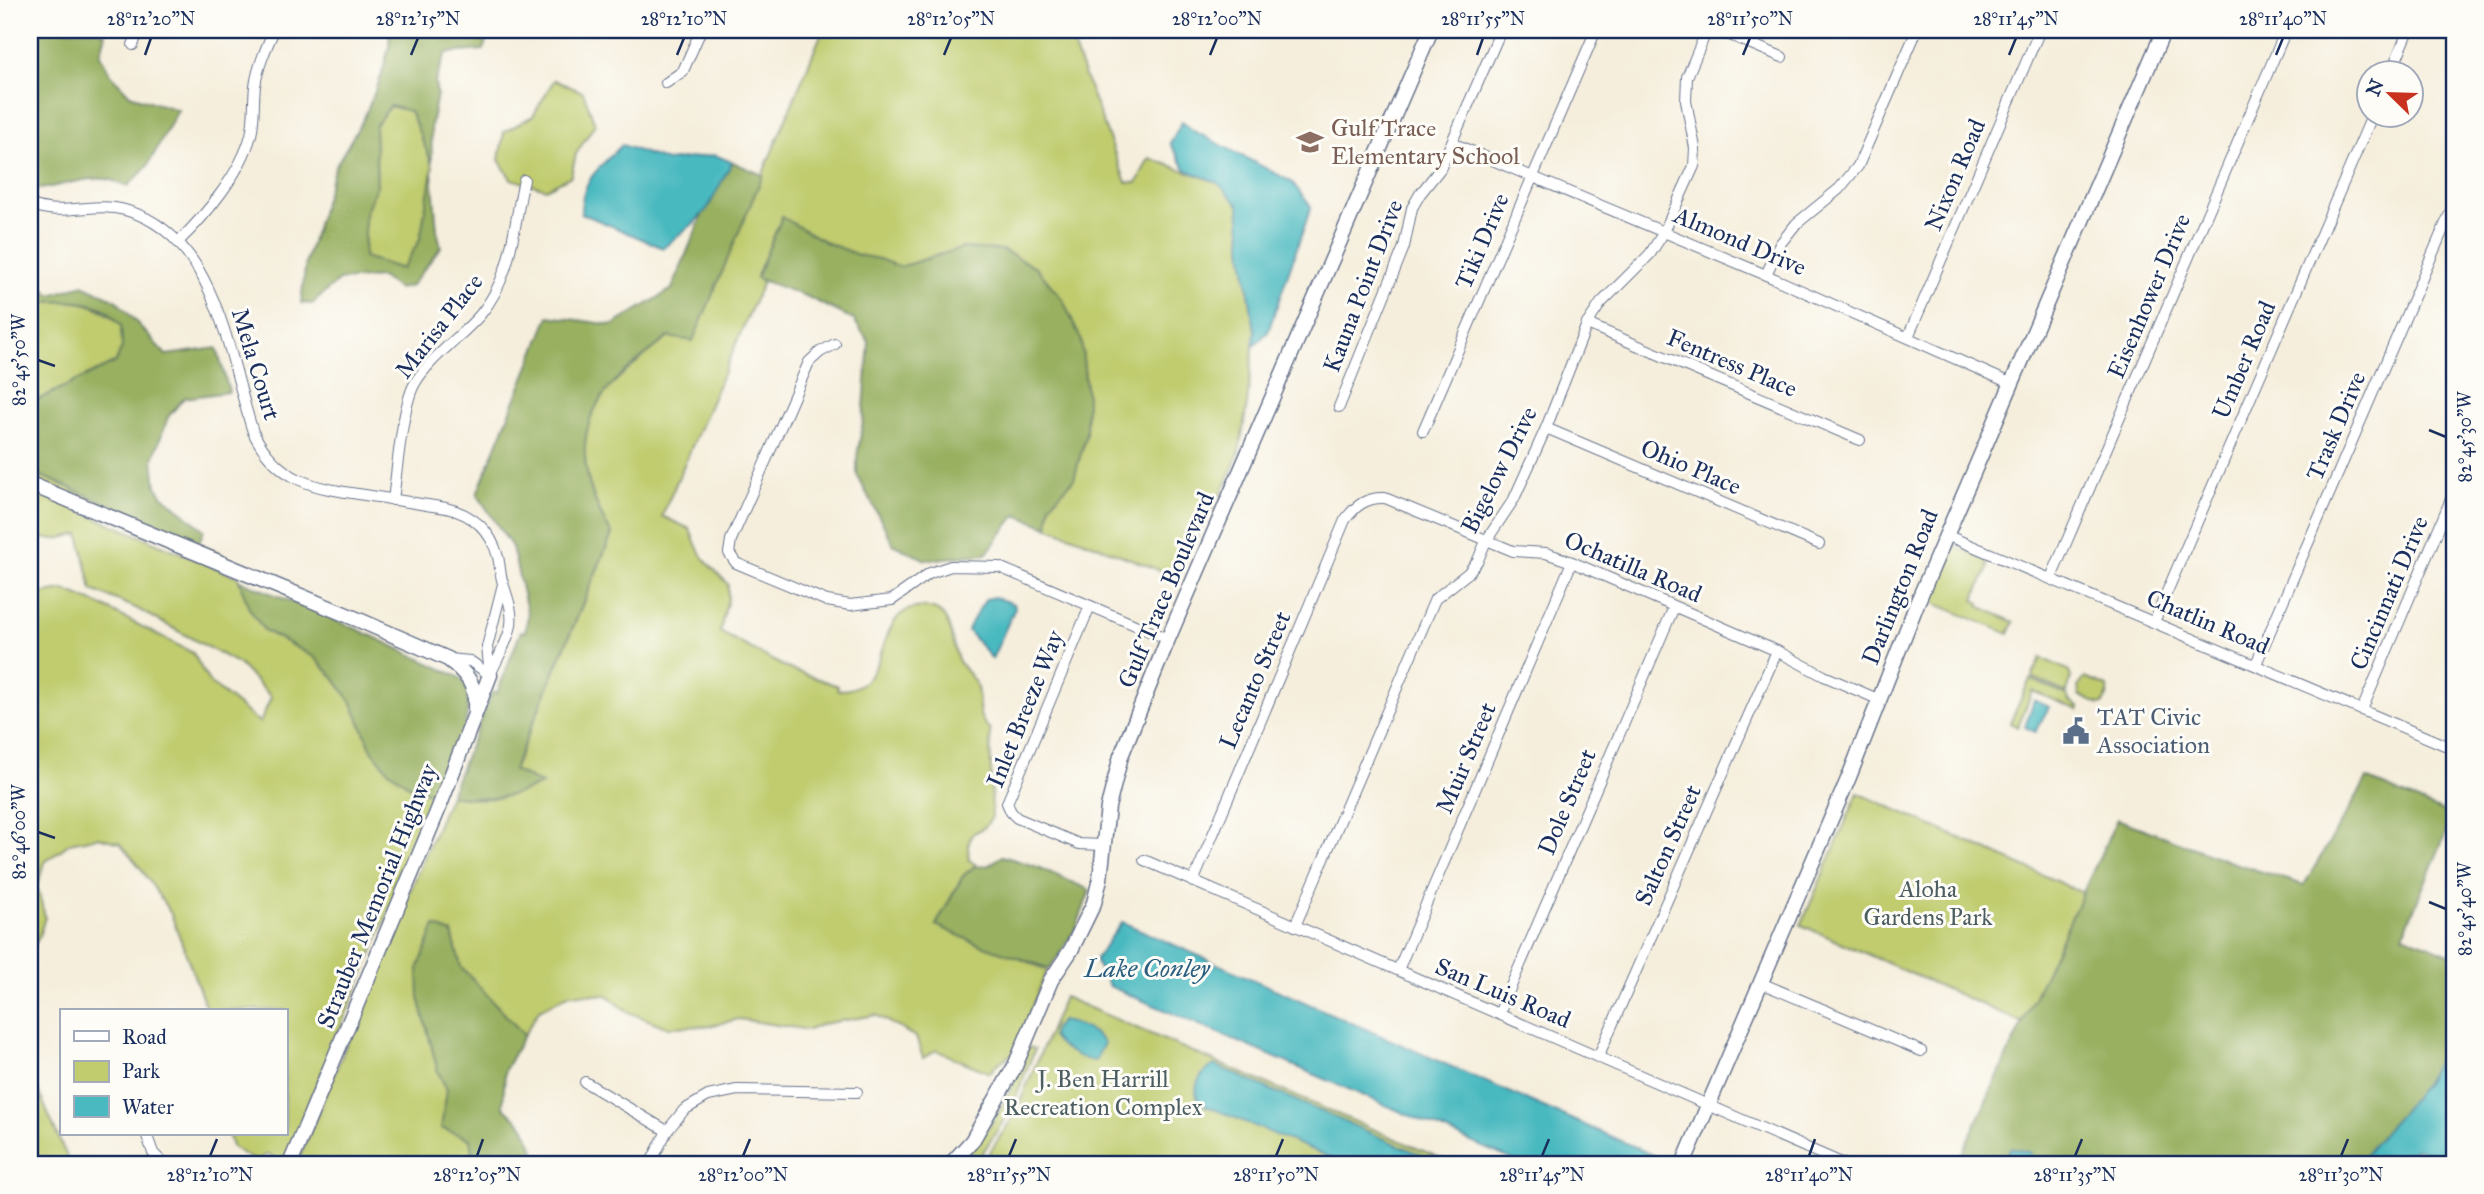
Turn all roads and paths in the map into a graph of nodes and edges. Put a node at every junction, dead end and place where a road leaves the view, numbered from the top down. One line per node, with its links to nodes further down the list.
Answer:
1 (139, 30): 14 (street)
2 (274, 30): 25 (street)
3 (1431, 30): 48 (street, Gulf Trace Boulevard)
4 (1501, 30): 19 (street, Kauna Point Drive)
5 (1596, 30): 20 (street, Tiki Drive)
6 (1707, 30): 24 (street, Bigelow Drive)
7 (1718, 30): 15 (street)
8 (1917, 30): 26 (street)
9 (2040, 30): 28 (street, Nixon Road)
10 (2164, 30): 30 (street, Darlington Road)
11 (2286, 30): 43 (street, Eisenhower Drive)
12 (2409, 30): 16 (street)
13 (697, 31): 17 (street)
14 (133, 45)
15 (1782, 57)
16 (2396, 60)
17 (666, 83)
18 (2366, 130): 47 (street, Umber Road)
19 (1452, 143): 20 (street, Almond Drive); 31 (street, Kauna Point Drive)
20 (1533, 176): 24 (street, Almond Drive); 33 (street, Tiki Drive)
21 (524, 180): 37 (street, Marisa Place)
22 (30, 204): 25 (street, Mela Court)
23 (2454, 204): 53 (street, Trask Drive)
24 (1664, 232): 26 (street, Almond Drive); 27 (street, Bigelow Drive)
25 (178, 242): 37 (street, Mela Court)
26 (1766, 275): 28 (street, Almond Drive)
27 (1587, 324): 32 (street, Bigelow Drive); 34 (street, Fentress Place)
28 (1908, 337): 30 (street, Almond Drive)
29 (835, 344): 45 (street)
30 (2010, 383): 39 (street, Darlington Road)
31 (1339, 407)
32 (1546, 428): 40 (street, Bigelow Drive); 41 (street, Ohio Place)
33 (1423, 431)
34 (1860, 440)
35 (30, 484): 51 (street, Strauber Memorial Highway)
36 (2454, 492): 56 (street, Cincinnati Drive)
37 (393, 499): 44 (street, Mela Court)
38 (1364, 502): 40 (street, Ochatilla Road); 61 (street, Lecanto Street)
39 (1945, 535): 43 (street, Chatlin Road); 55 (street, Darlington Road)
40 (1486, 541): 42 (street, Ochatilla Road); 62 (street, Bigelow Drive)
41 (1819, 544)
42 (1572, 562): 46 (street, Ochatilla Road); 63 (street, Muir Street)
43 (2051, 578): 47 (street, Chatlin Road)
44 (503, 584): 49 (street, Mela Court); 54 (street, Mela Court)
45 (1090, 606): 48 (street); 59 (street, Inlet Breeze Way)
46 (1674, 607): 50 (street, Ochatilla Road); 65 (street, Dole Street)
47 (2154, 622): 53 (street, Chatlin Road)
48 (1168, 639): 59 (street, Gulf Trace Boulevard)
49 (487, 647): 52 (street); 54 (street, Mela Court)
50 (1777, 651): 55 (street, Ochatilla Road); 67 (street, Salton Street)
51 (448, 659): 52 (street, Strauber Memorial Highway); 57 (street, Strauber Memorial Highway)
52 (470, 661): 54 (street, Strauber Memorial Highway)
53 (2256, 664): 56 (street, Chatlin Road)
54 (490, 675): 57 (street, Strauber Memorial Highway)
55 (1880, 700): 64 (street, Darlington Road)
56 (2361, 710): 58 (street, Chatlin Road)
57 (473, 722): 74 (street, Strauber Memorial Highway)
58 (2454, 750)
59 (1104, 845): 76 (street, Gulf Trace Boulevard)
60 (1144, 860): 61 (street, San Luis Road)
61 (1193, 882): 62 (street, San Luis Road)
62 (1295, 926): 63 (street, San Luis Road)
63 (1398, 970): 65 (street, San Luis Road)
64 (1761, 983): 66 (street); 70 (street, Darlington Road)
65 (1499, 1014): 67 (street, San Luis Road)
66 (1921, 1051)
67 (1598, 1057): 70 (street, San Luis Road)
68 (585, 1082): 71 (street)
69 (857, 1092): 71 (street)
70 (1708, 1105): 77 (street, Darlington Road); 78 (street, San Luis Road)
71 (667, 1131): 75 (street)
72 (146, 1134): 73 (street)
73 (164, 1164)
74 (290, 1164)
75 (650, 1164)
76 (951, 1164)
77 (1683, 1164)
78 (1844, 1164)

